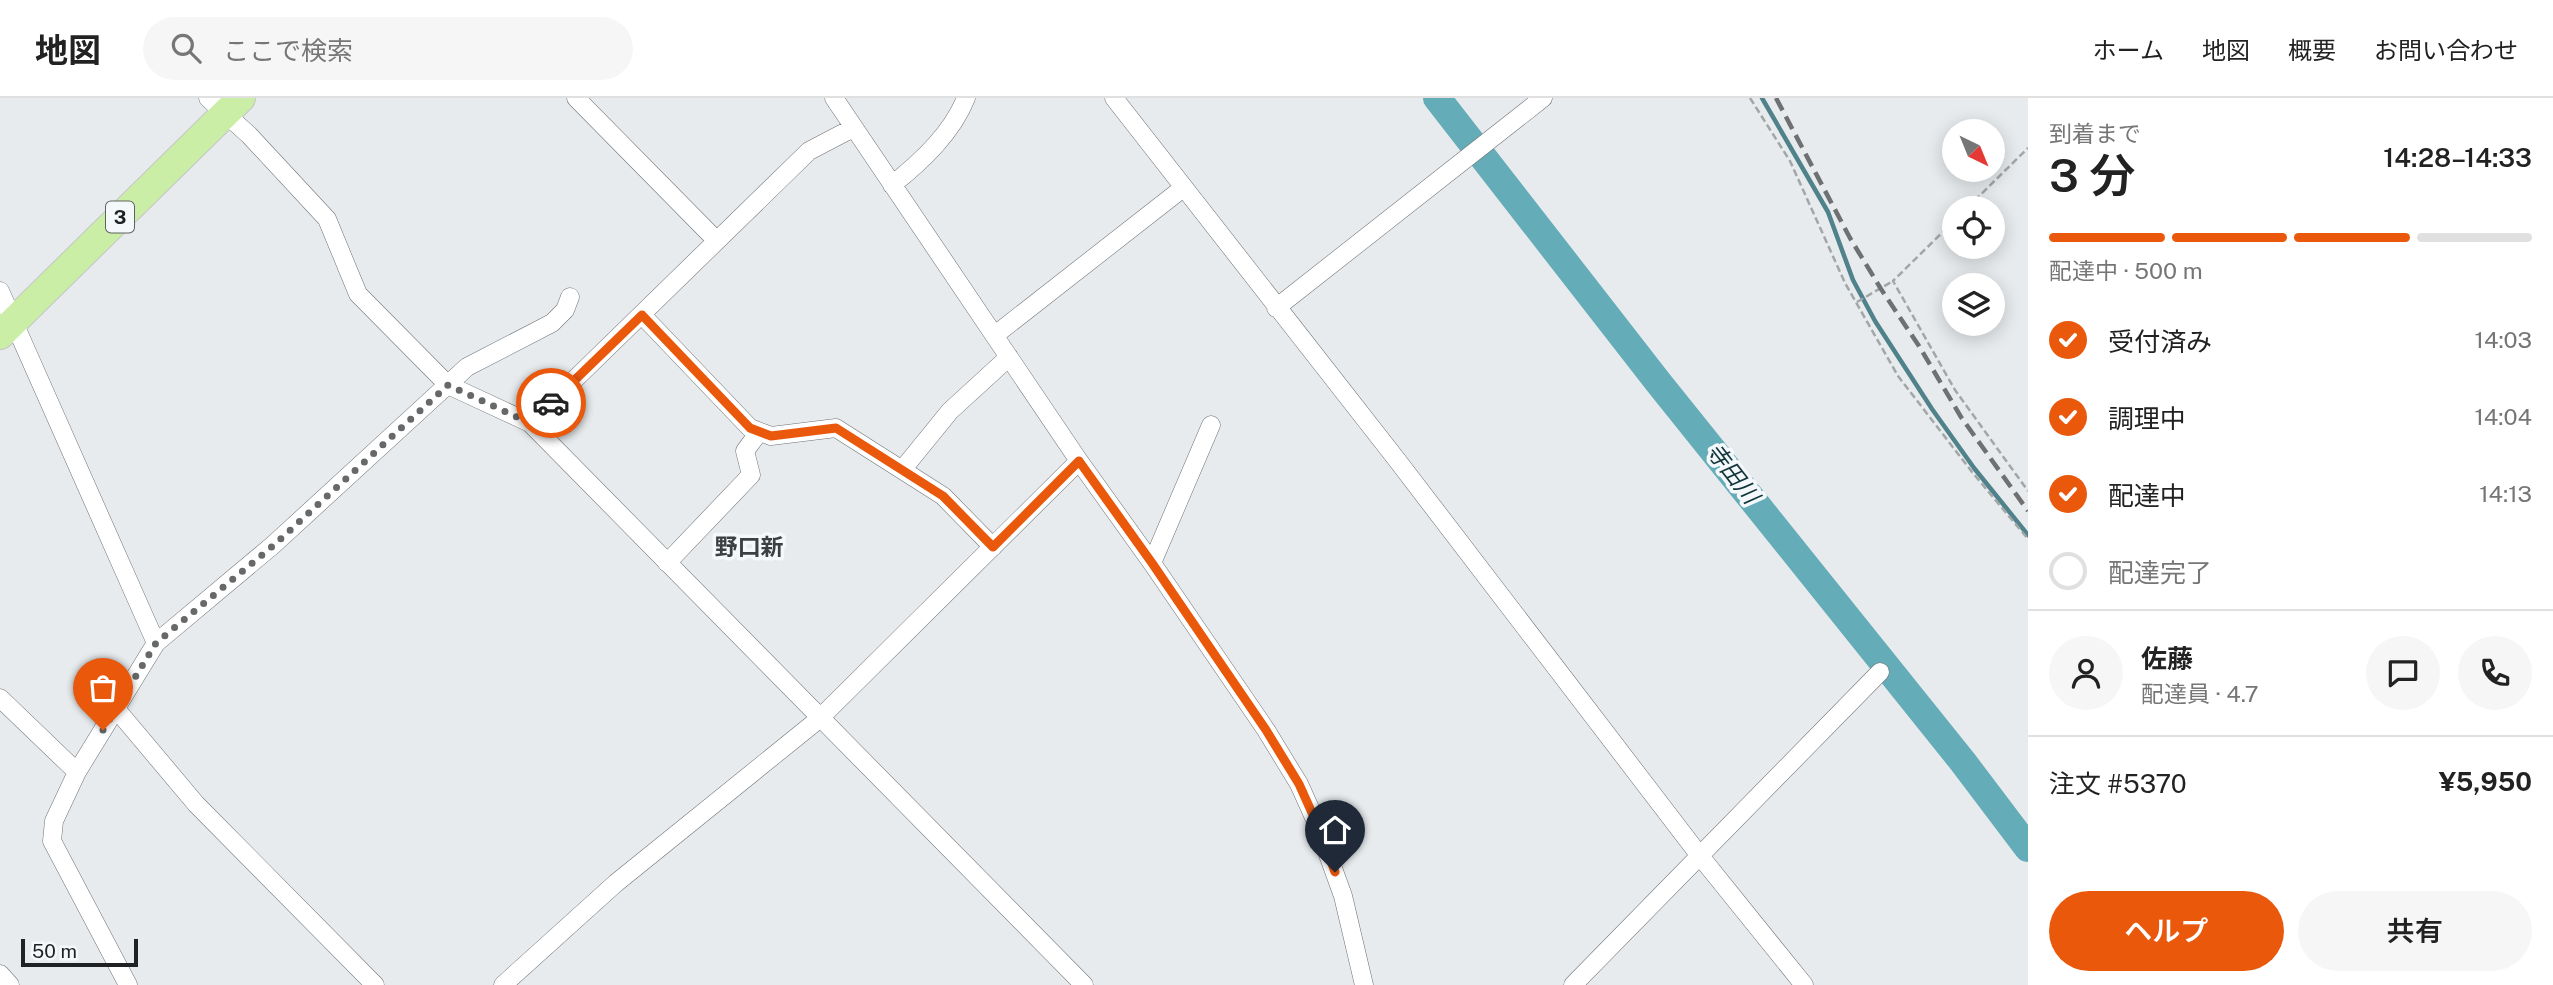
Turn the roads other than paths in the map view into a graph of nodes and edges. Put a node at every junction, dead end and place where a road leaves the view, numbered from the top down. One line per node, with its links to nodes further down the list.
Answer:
1 (576, 98): 10 (street)
2 (834, 98): 7 (street)
3 (966, 98): 8 (street)
4 (1114, 98): 9 (street)
5 (1543, 98): 13 (street)
6 (225, 103): 15 (main road, 3); 18 (street)
7 (853, 128): 8 (street); 10 (street)
8 (892, 185): 16 (street)
9 (1184, 188): 13 (street); 16 (street)
10 (716, 240): 14 (street)
11 (0, 292): 15 (street)
12 (570, 297): 18 (street)
13 (1276, 308): 33 (street)
14 (642, 315): 19 (street); 21 (street)
15 (7, 328): 27 (street)
16 (995, 335): 17 (street)
17 (1009, 357): 22 (street); 23 (street)
18 (448, 385): 19 (street); 27 (street)
19 (530, 423): 25 (street)
20 (1211, 425): 26 (street)
21 (759, 432): 23 (street); 25 (street)
22 (1079, 461): 24 (street); 26 (street)
23 (902, 470): 24 (street)
24 (993, 547): 31 (street)
25 (667, 563): 31 (street)
26 (1152, 563): 40 (street)
27 (156, 643): 30 (street)
28 (1880, 672): 33 (street)
29 (0, 698): 32 (street)
30 (117, 710): 32 (street); 37 (street)
31 (819, 719): 38 (street); 39 (street)
32 (77, 772): 35 (street)
33 (1700, 856): 41 (street); 42 (street)
34 (0, 974): 36 (street)
35 (121, 983)
36 (10, 985)
37 (374, 985)
38 (503, 985)
39 (1084, 985)
40 (1364, 985)
41 (1573, 985)
42 (1804, 985)

